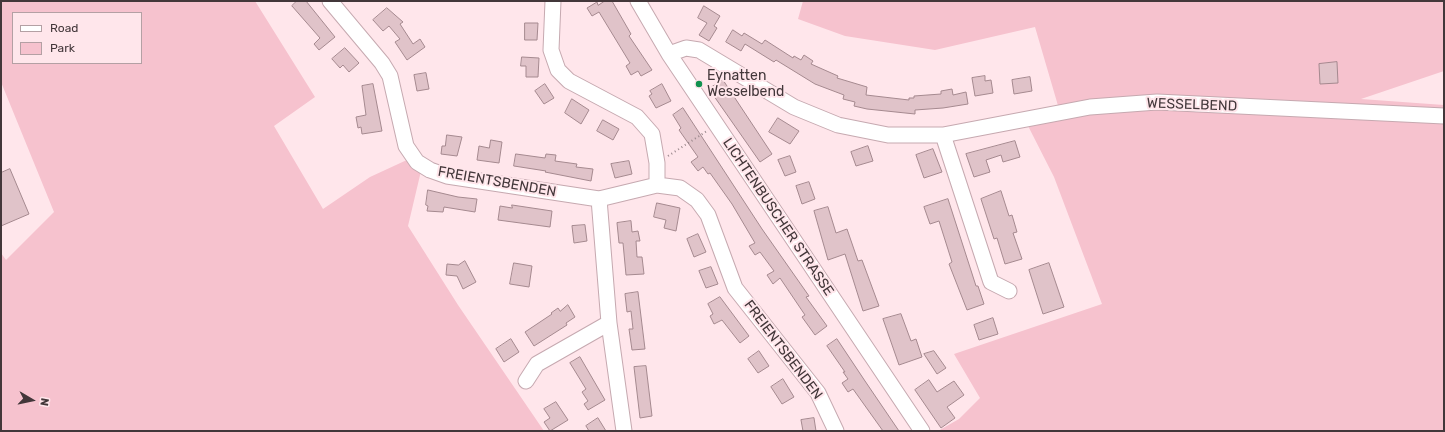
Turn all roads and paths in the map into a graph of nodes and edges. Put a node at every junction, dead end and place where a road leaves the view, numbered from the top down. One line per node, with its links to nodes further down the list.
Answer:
1 (330, 1): 10 (street, FREIENTSBENDEN)
2 (552, 1): 8 (street)
3 (638, 1): 4 (street, LICHTENBUSCHER STRASSE)
4 (669, 54): 6 (street, LICHTENBUSCHER STRASSE); 7 (street, WESSELBEND)
5 (1444, 116): 7 (street, WESSELBEND)
6 (716, 125): 8 (path); 16 (street, LICHTENBUSCHER STRASSE)
7 (944, 135): 11 (street)
8 (657, 163): 9 (street)
9 (657, 185): 10 (street, FREIENTSBENDEN); 15 (street, FREIENTSBENDEN)
10 (599, 199): 12 (street)
11 (1009, 291)
12 (609, 323): 13 (street); 14 (street)
13 (526, 381)
14 (624, 431)
15 (836, 431)
16 (922, 431)

